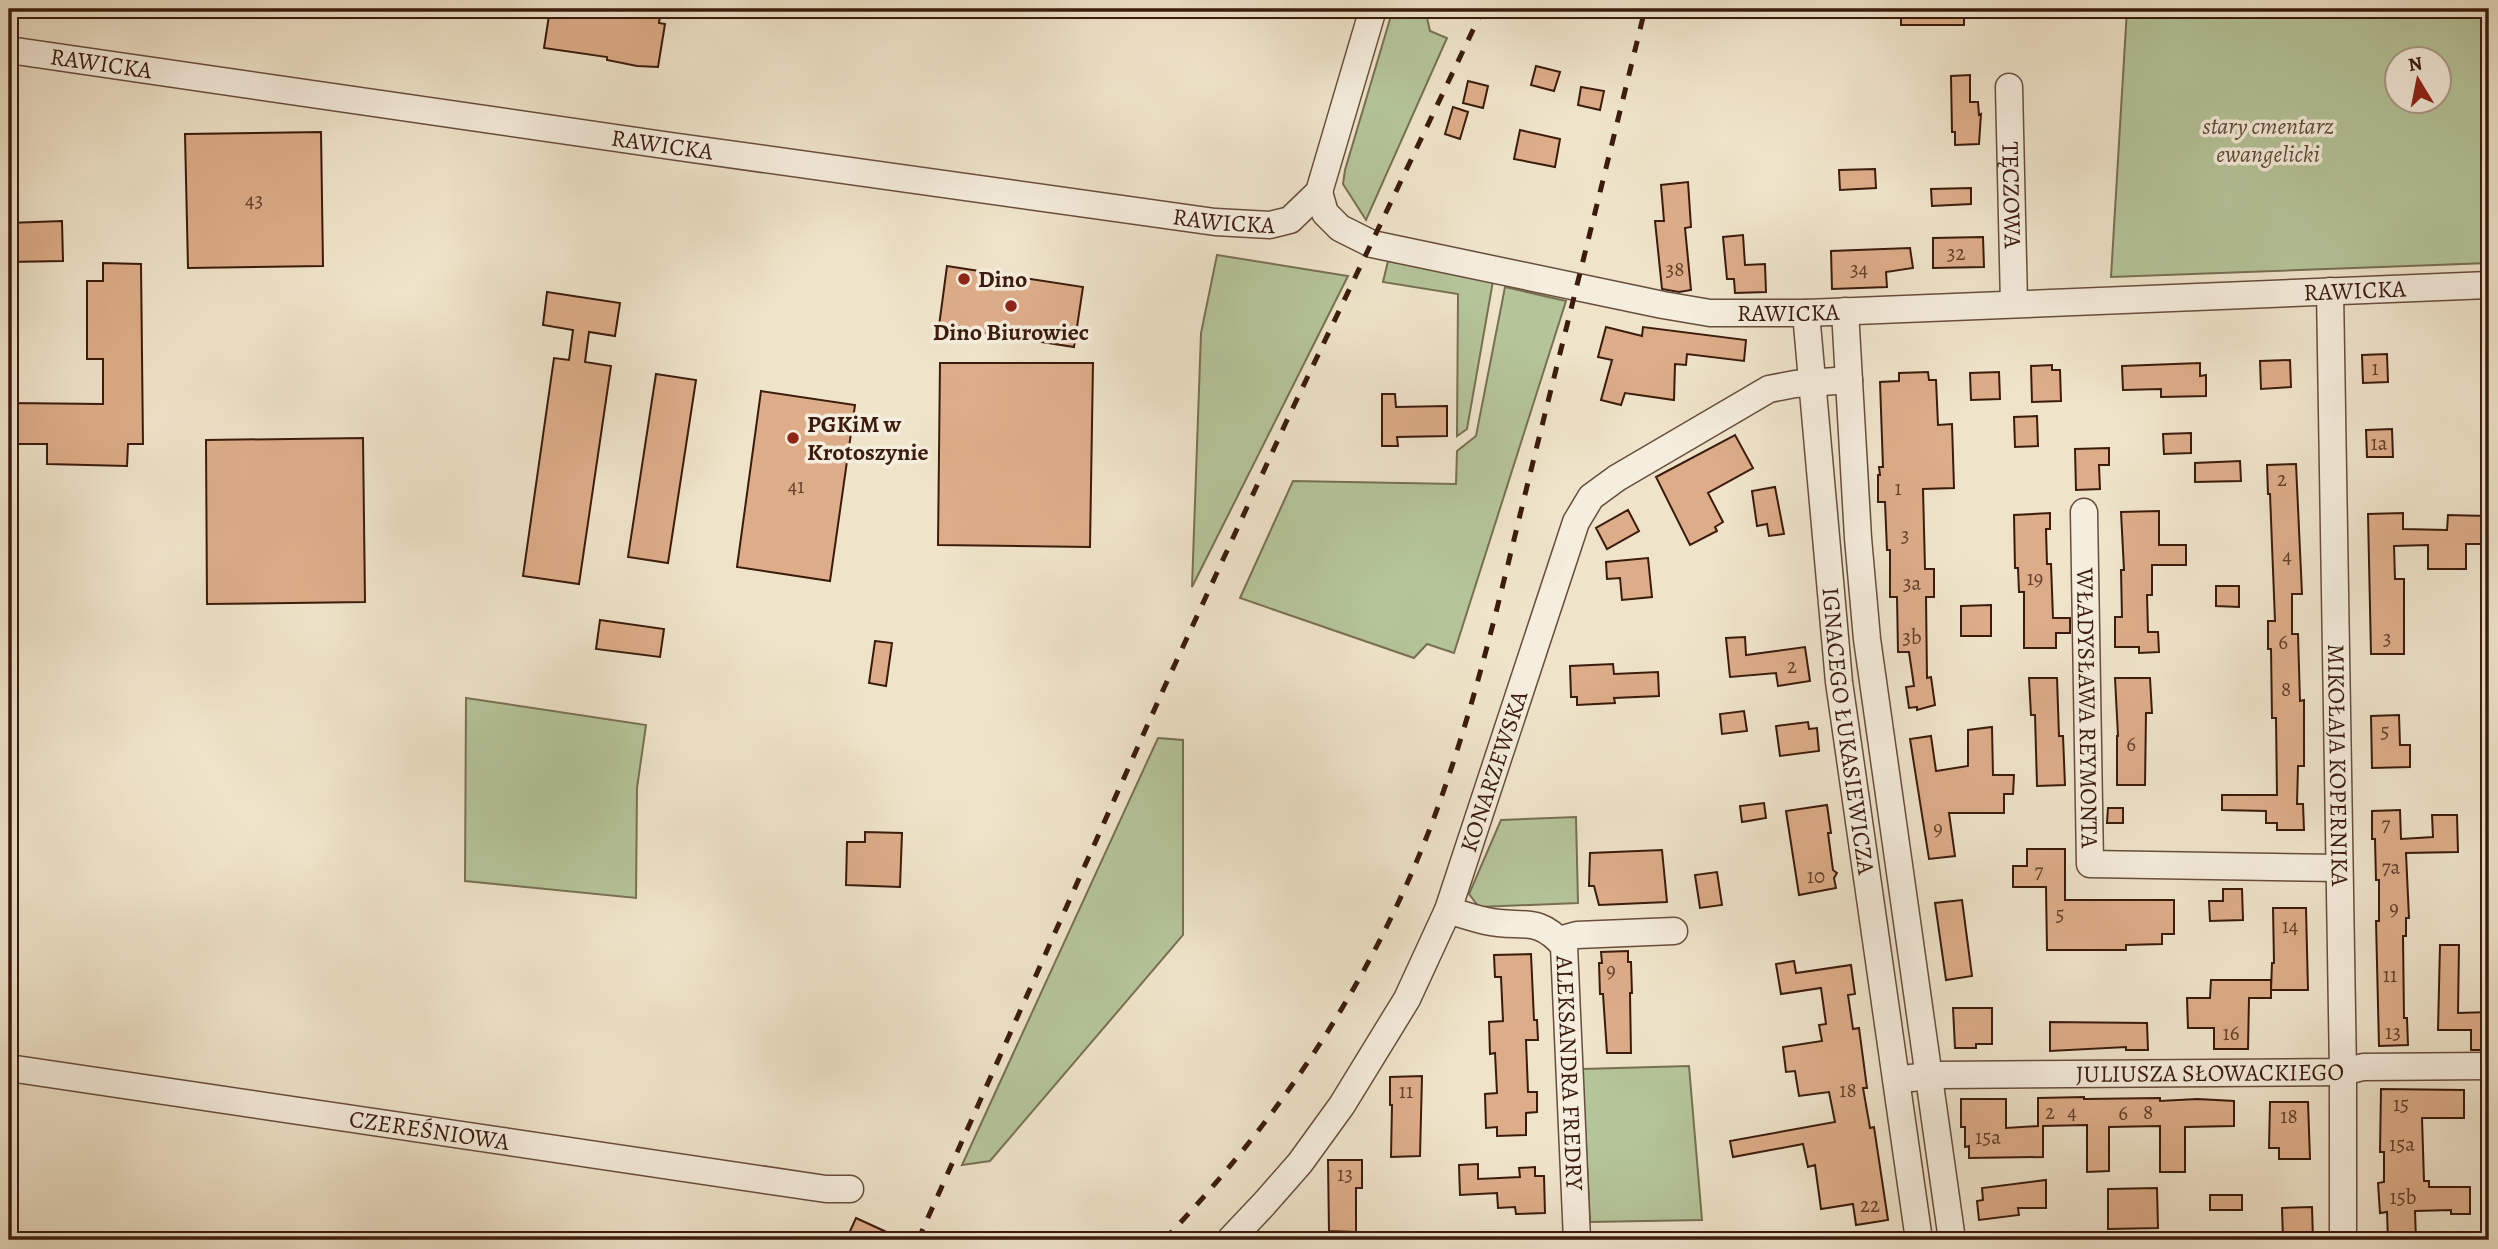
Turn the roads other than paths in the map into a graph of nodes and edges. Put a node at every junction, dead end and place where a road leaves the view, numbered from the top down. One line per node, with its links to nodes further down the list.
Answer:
1 (1373, 9): 4 (street)
2 (9, 50): 4 (street, RAWICKA)
3 (2009, 87): 7 (street, TĘCZOWA)
4 (1319, 192): 9 (street, RAWICKA)
5 (2489, 285): 6 (street, RAWICKA)
6 (2330, 291): 7 (street, RAWICKA); 15 (street, MIKOŁAJA KOPERNIKA)
7 (2014, 304): 8 (street, RAWICKA)
8 (1844, 311): 9 (street, RAWICKA); 10 (street, IGNACEGO ŁUKASIEWICZA)
9 (1806, 313): 11 (street, IGNACEGO ŁUKASIEWICZA)
10 (1849, 380): 11 (street); 13 (street, IGNACEGO ŁUKASIEWICZA)
11 (1812, 382): 14 (street, IGNACEGO ŁUKASIEWICZA); 16 (street, KONARZEWSKA)
12 (2084, 512): 15 (street, WŁADYSŁAWA REYMONTA)
13 (1869, 652): 14 (street); 22 (street, IGNACEGO ŁUKASIEWICZA)
14 (1837, 657): 23 (street, IGNACEGO ŁUKASIEWICZA)
15 (2339, 868): 21 (street, MIKOŁAJA KOPERNIKA)
16 (1448, 910): 18 (street, ALEKSANDRA FREDRY); 25 (street, KONARZEWSKA)
17 (1674, 931): 18 (street)
18 (1559, 940): 26 (street, ALEKSANDRA FREDRY)
19 (2489, 1066): 21 (street, JULIUSZA SŁOWACKIEGO)
20 (9, 1068): 24 (street, CZEREŚNIOWA)
21 (2343, 1072): 22 (street, JULIUSZA SŁOWACKIEGO); 29 (street, MIKOŁAJA KOPERNIKA)
22 (1929, 1076): 23 (street); 28 (street, IGNACEGO ŁUKASIEWICZA)
23 (1896, 1080): 27 (street, IGNACEGO ŁUKASIEWICZA)
24 (850, 1189)
25 (1230, 1240)
26 (1577, 1240)
27 (1919, 1240)
28 (1952, 1240)
29 (2343, 1240)

